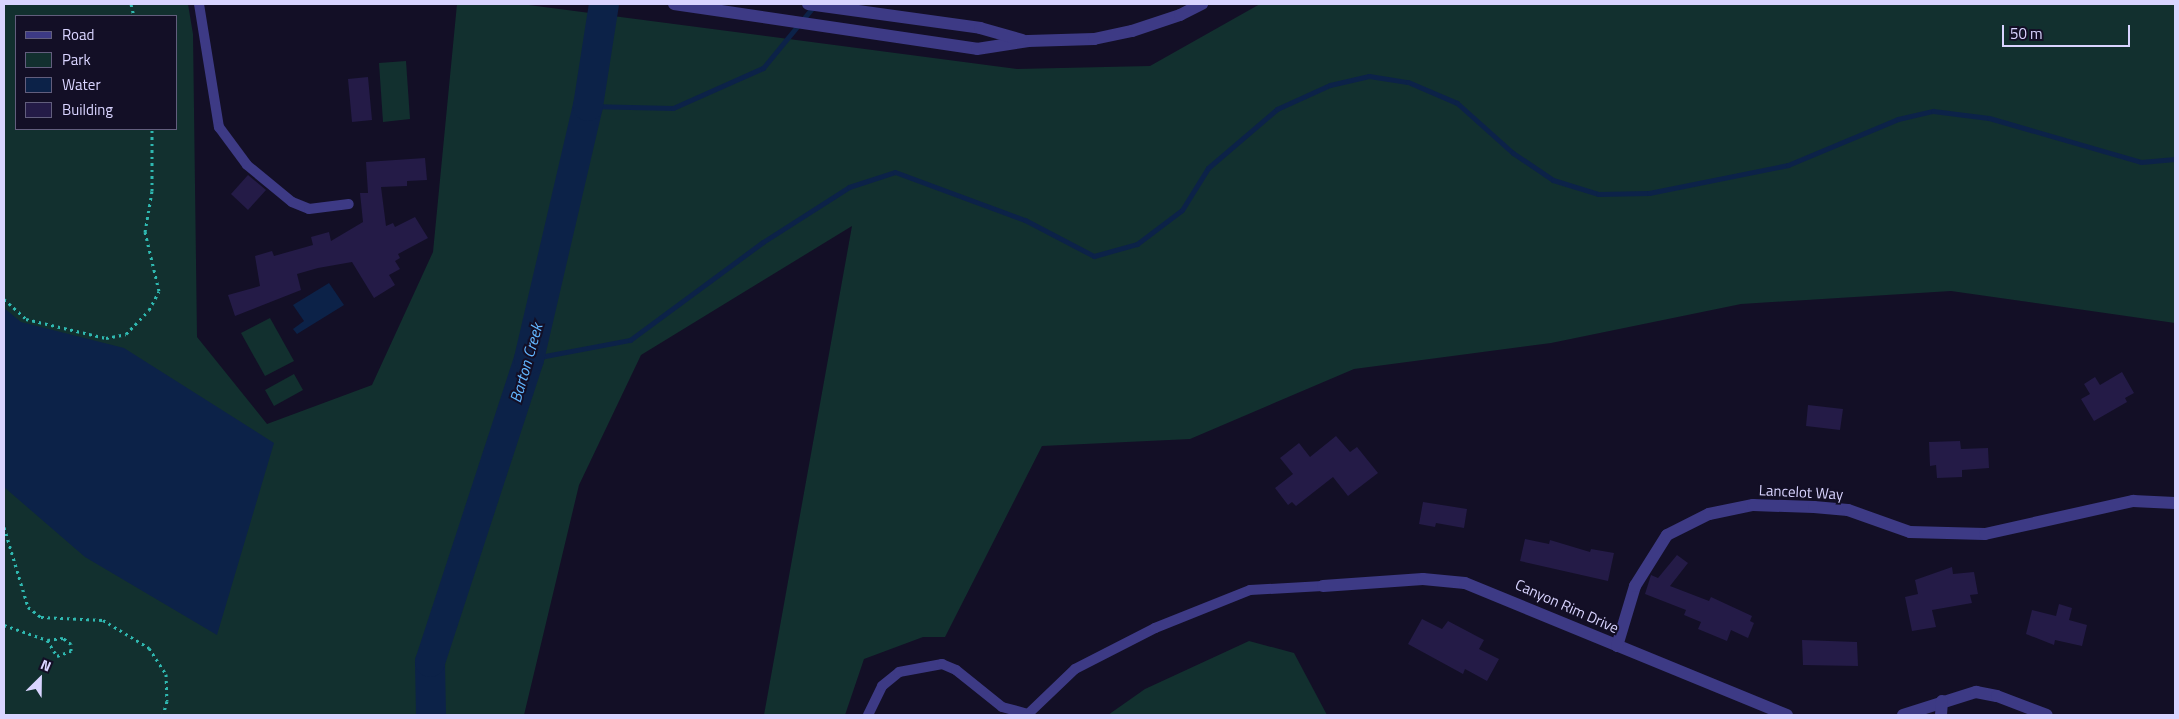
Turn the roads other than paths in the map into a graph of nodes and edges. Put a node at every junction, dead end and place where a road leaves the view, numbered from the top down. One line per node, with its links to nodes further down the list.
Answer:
1 (199, 4): 6 (lane)
2 (674, 4): 5 (street)
3 (808, 4): 5 (street)
4 (1202, 4): 5 (street)
5 (1028, 42)
6 (349, 204)
7 (2175, 503): 9 (street, Lancelot Way)
8 (1323, 586): 9 (street, Canyon Rim Drive); 12 (lane)
9 (1617, 646): 13 (street, Canyon Rim Drive)
10 (1942, 701): 14 (street); 15 (street); 16 (street)
11 (868, 715): 12 (lane)
12 (1027, 715)
13 (1786, 715)
14 (1903, 715)
15 (1941, 715)
16 (2047, 715)

